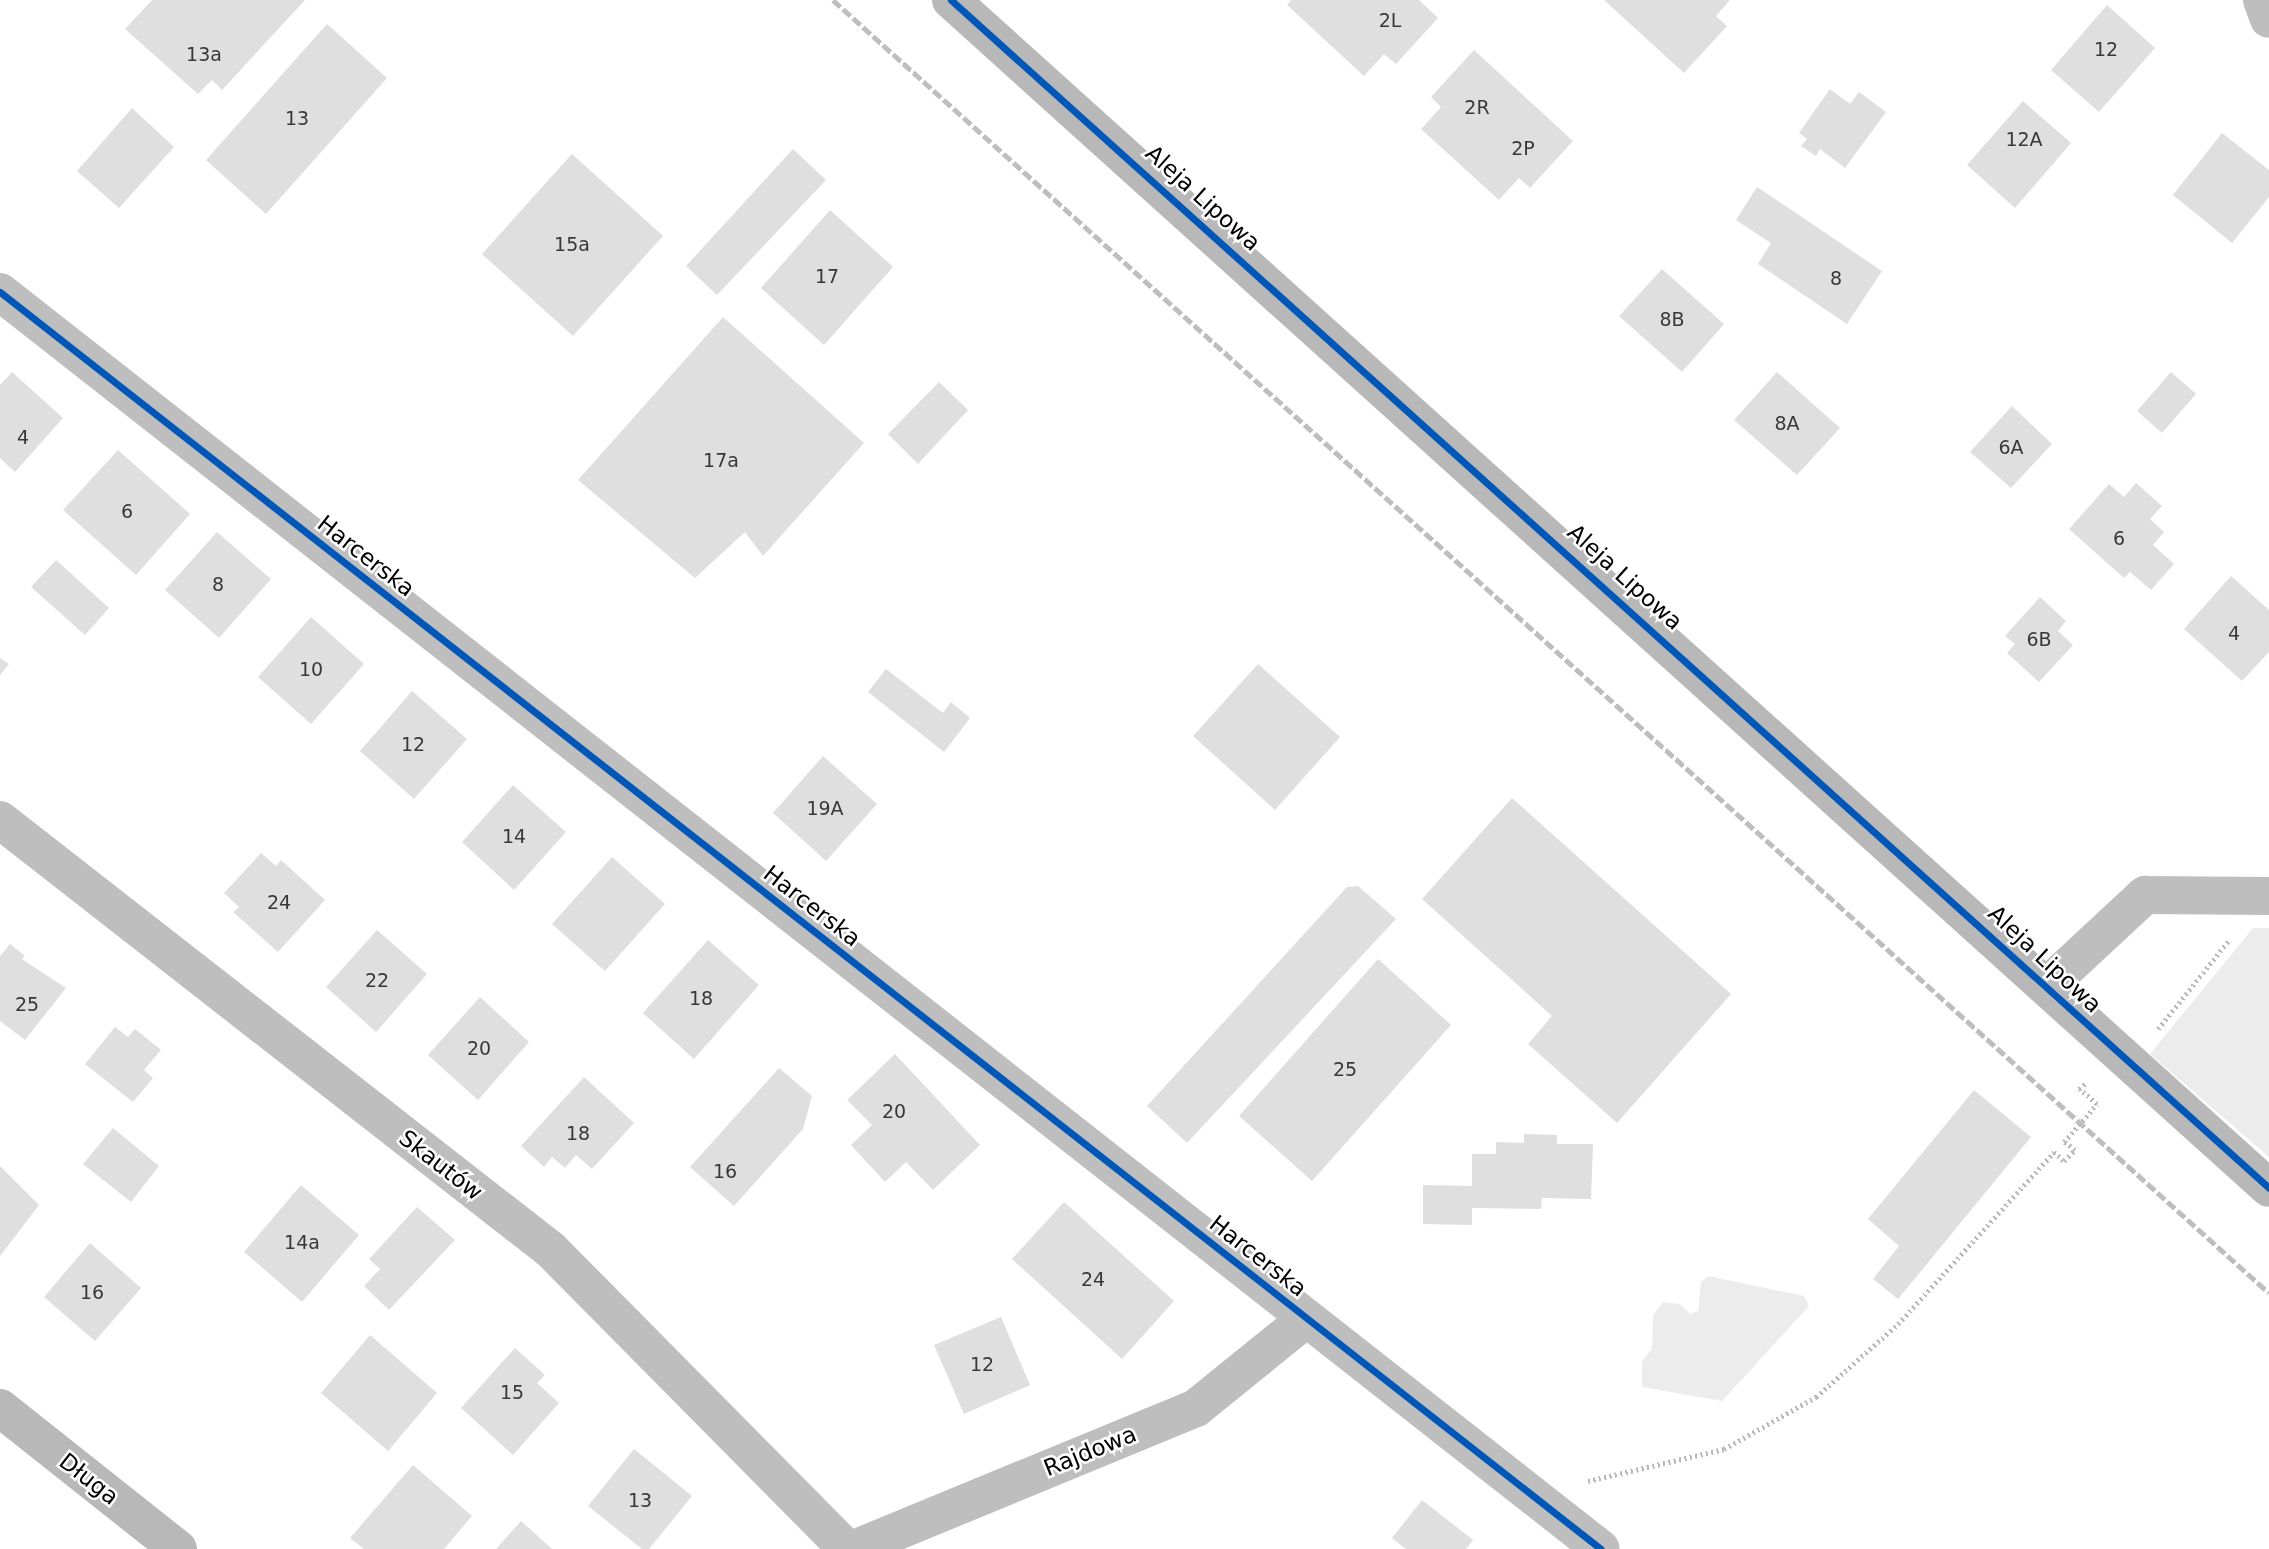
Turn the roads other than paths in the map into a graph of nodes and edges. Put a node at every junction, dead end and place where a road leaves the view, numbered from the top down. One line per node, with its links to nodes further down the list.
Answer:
1 (951, 0): 7 (street, Aleja Lipowa)
2 (2262, 0): 3 (street)
3 (2269, 19)
4 (0, 292): 9 (street, Harcerska)
5 (0, 820): 12 (street, Skautów)
6 (2267, 896): 7 (street)
7 (2047, 986): 8 (street, Aleja Lipowa)
8 (2269, 1188)
9 (1306, 1319): 13 (street, Rajdowa); 14 (street, Harcerska)
10 (0, 1408): 11 (street, Długa)
11 (178, 1549)
12 (847, 1549)
13 (854, 1549)
14 (1601, 1549)

